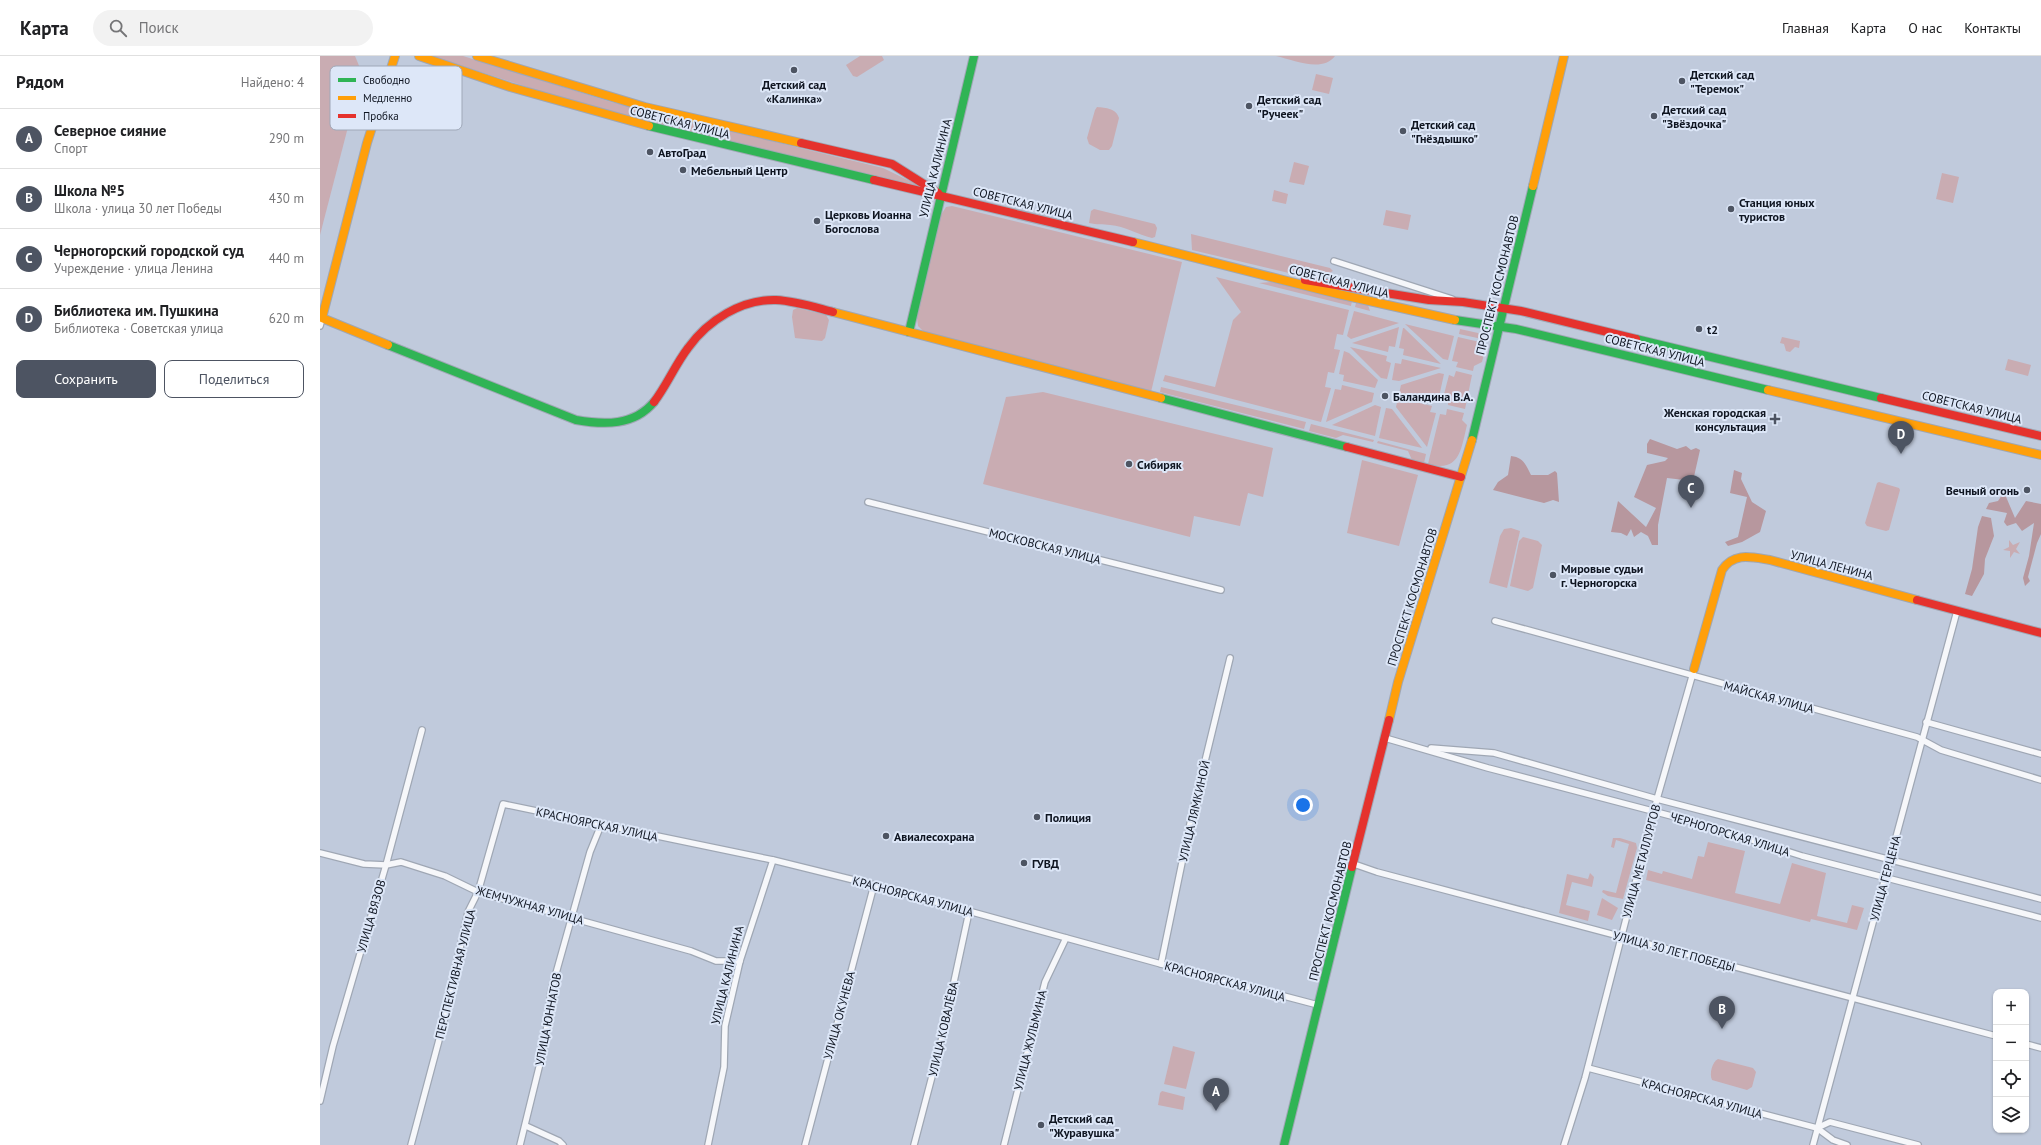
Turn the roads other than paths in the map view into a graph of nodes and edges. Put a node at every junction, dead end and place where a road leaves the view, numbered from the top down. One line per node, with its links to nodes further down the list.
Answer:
1 (395, 56): 6 (main road)
2 (418, 56): 7 (main road, СОВЕТСКАЯ УЛИЦА)
3 (477, 56): 10 (main road, СОВЕТСКАЯ УЛИЦА)
4 (974, 56): 10 (main road, УЛИЦА КАЛИНИНА)
5 (1564, 56): 14 (main road, ПРОСПЕКТ КОСМОНАВТОВ)
6 (392, 66)
7 (448, 66)
8 (462, 71): 10 (main road, СОВЕТСКАЯ УЛИЦА)
9 (372, 130): 15 (main road)
10 (940, 196): 12 (main road, СОВЕТСКАЯ УЛИЦА); 17 (main road, УЛИЦА КАЛИНИНА)
11 (1334, 261): 13 (street)
12 (1262, 274): 13 (main road, СОВЕТСКАЯ УЛИЦА); 16 (main road, СОВЕТСКАЯ УЛИЦА)
13 (1463, 302): 14 (main road, СОВЕТСКАЯ УЛИЦА)
14 (1504, 308): 16 (main road, ПРОСПЕКТ КОСМОНАВТОВ); 18 (main road, СОВЕТСКАЯ УЛИЦА)
15 (321, 320): 17 (main road)
16 (1499, 327): 19 (main road, СОВЕТСКАЯ УЛИЦА); 20 (main road, ПРОСПЕКТ КОСМОНАВТОВ)
17 (909, 332): 20 (main road)
18 (2041, 436)
19 (2041, 455)
20 (1462, 477): 30 (main road, ПРОСПЕКТ КОСМОНАВТОВ)
21 (868, 502): 22 (street, МОСКОВСКАЯ УЛИЦА)
22 (1221, 590)
23 (1957, 611): 25 (main road, УЛИЦА ЛЕНИНА); 27 (main road, УЛИЦА ЛЕНИНА); 28 (street, УЛИЦА ГЕРЦЕНА)
24 (1494, 621): 27 (street, МАЙСКАЯ УЛИЦА)
25 (2041, 633)
26 (1230, 658): 54 (street, УЛИЦА ЛЯМКИНОЙ)
27 (1693, 672): 31 (street, МАЙСКАЯ УЛИЦА); 35 (street, УЛИЦА МЕТАЛЛУРГОВ)
28 (1926, 722): 31 (street, УЛИЦА ГЕРЦЕНА); 33 (street)
29 (422, 730): 43 (street, УЛИЦА ВЯЗОВ)
30 (1385, 738): 32 (street, ЧЕРНОГОРСКАЯ УЛИЦА); 42 (main road, ПРОСПЕКТ КОСМОНАВТОВ)
31 (1922, 740): 34 (street, МАЙСКАЯ УЛИЦА); 40 (street, УЛИЦА ГЕРЦЕНА)
32 (1419, 747): 35 (street, ЧЕРНОГОРСКАЯ УЛИЦА); 37 (street, ЧЕРНОГОРСКАЯ УЛИЦА)
33 (2041, 754)
34 (2041, 780)
35 (1657, 799): 37 (street, УЛИЦА МЕТАЛЛУРГОВ); 40 (street, ЧЕРНОГОРСКАЯ УЛИЦА)
36 (503, 804): 38 (street, КРАСНОЯРСКАЯ УЛИЦА); 46 (street, ПЕРСПЕКТИВНАЯ УЛИЦА)
37 (1654, 812): 44 (street, ЧЕРНОГОРСКАЯ УЛИЦА); 52 (street, УЛИЦА МЕТАЛЛУРГОВ)
38 (601, 825): 41 (street, КРАСНОЯРСКАЯ УЛИЦА); 49 (street, УЛИЦА ЮННАТОВ)
39 (320, 853): 43 (street, ЖЕМЧУЖНАЯ УЛИЦА)
40 (1890, 859): 44 (street, УЛИЦА ГЕРЦЕНА); 47 (street, ЧЕРНОГОРСКАЯ УЛИЦА)
41 (773, 860): 45 (street, КРАСНОЯРСКАЯ УЛИЦА); 53 (street, УЛИЦА КАЛИНИНА)
42 (1354, 864): 52 (street, УЛИЦА 30 ЛЕТ ПОБЕДЫ); 56 (main road, ПРОСПЕКТ КОСМОНАВТОВ)
43 (386, 866): 46 (street, ЖЕМЧУЖНАЯ УЛИЦА); 61 (street, УЛИЦА ВЯЗОВ)
44 (1885, 877): 50 (street, ЧЕРНОГОРСКАЯ УЛИЦА); 55 (street, УЛИЦА ГЕРЦЕНА)
45 (874, 885): 48 (street, КРАСНОЯРСКАЯ УЛИЦА); 68 (street, УЛИЦА ОКУНЕВА)
46 (478, 892): 49 (street, ЖЕМЧУЖНАЯ УЛИЦА); 64 (street, ПЕРСПЕКТИВНАЯ УЛИЦА)
47 (2041, 899)
48 (969, 912): 51 (street, КРАСНОЯРСКАЯ УЛИЦА); 69 (street, УЛИЦА КОВАЛЁВА)
49 (572, 917): 53 (street, ЖЕМЧУЖНАЯ УЛИЦА); 62 (street, УЛИЦА ЮННАТОВ)
50 (2041, 918)
51 (1066, 938): 54 (street, КРАСНОЯРСКАЯ УЛИЦА); 70 (street, УЛИЦА ЖУЛЬМИНА)
52 (1621, 938): 55 (street, УЛИЦА 30 ЛЕТ ПОБЕДЫ); 60 (street, УЛИЦА МЕТАЛЛУРГОВ)
53 (740, 961): 67 (street, УЛИЦА КАЛИНИНА)
54 (1161, 964): 56 (street, КРАСНОЯРСКАЯ УЛИЦА)
55 (1852, 997): 57 (street, УЛИЦА 30 ЛЕТ ПОБЕДЫ); 63 (street, УЛИЦА ГЕРЦЕНА)
56 (1318, 1005): 71 (main road, ПРОСПЕКТ КОСМОНАВТОВ)
57 (1993, 1035)
58 (2029, 1045): 59 (street)
59 (2041, 1048)
60 (1588, 1068): 63 (street, КРАСНОЯРСКАЯ УЛИЦА); 72 (street, УЛИЦА МЕТАЛЛУРГОВ)
61 (320, 1101)
62 (526, 1126): 65 (street, УЛИЦА ЮННАТОВ); 66 (street)
63 (1817, 1128): 73 (street, УЛИЦА ГЕРЦЕНА); 74 (street, КРАСНОЯРСКАЯ УЛИЦА); 75 (street, КРАСНОЯРСКАЯ УЛИЦА)
64 (411, 1145)
65 (520, 1145)
66 (563, 1145)
67 (708, 1145)
68 (805, 1145)
69 (914, 1145)
70 (1004, 1145)
71 (1284, 1145)
72 (1564, 1145)
73 (1813, 1145)
74 (1847, 1145)
75 (1918, 1145)

